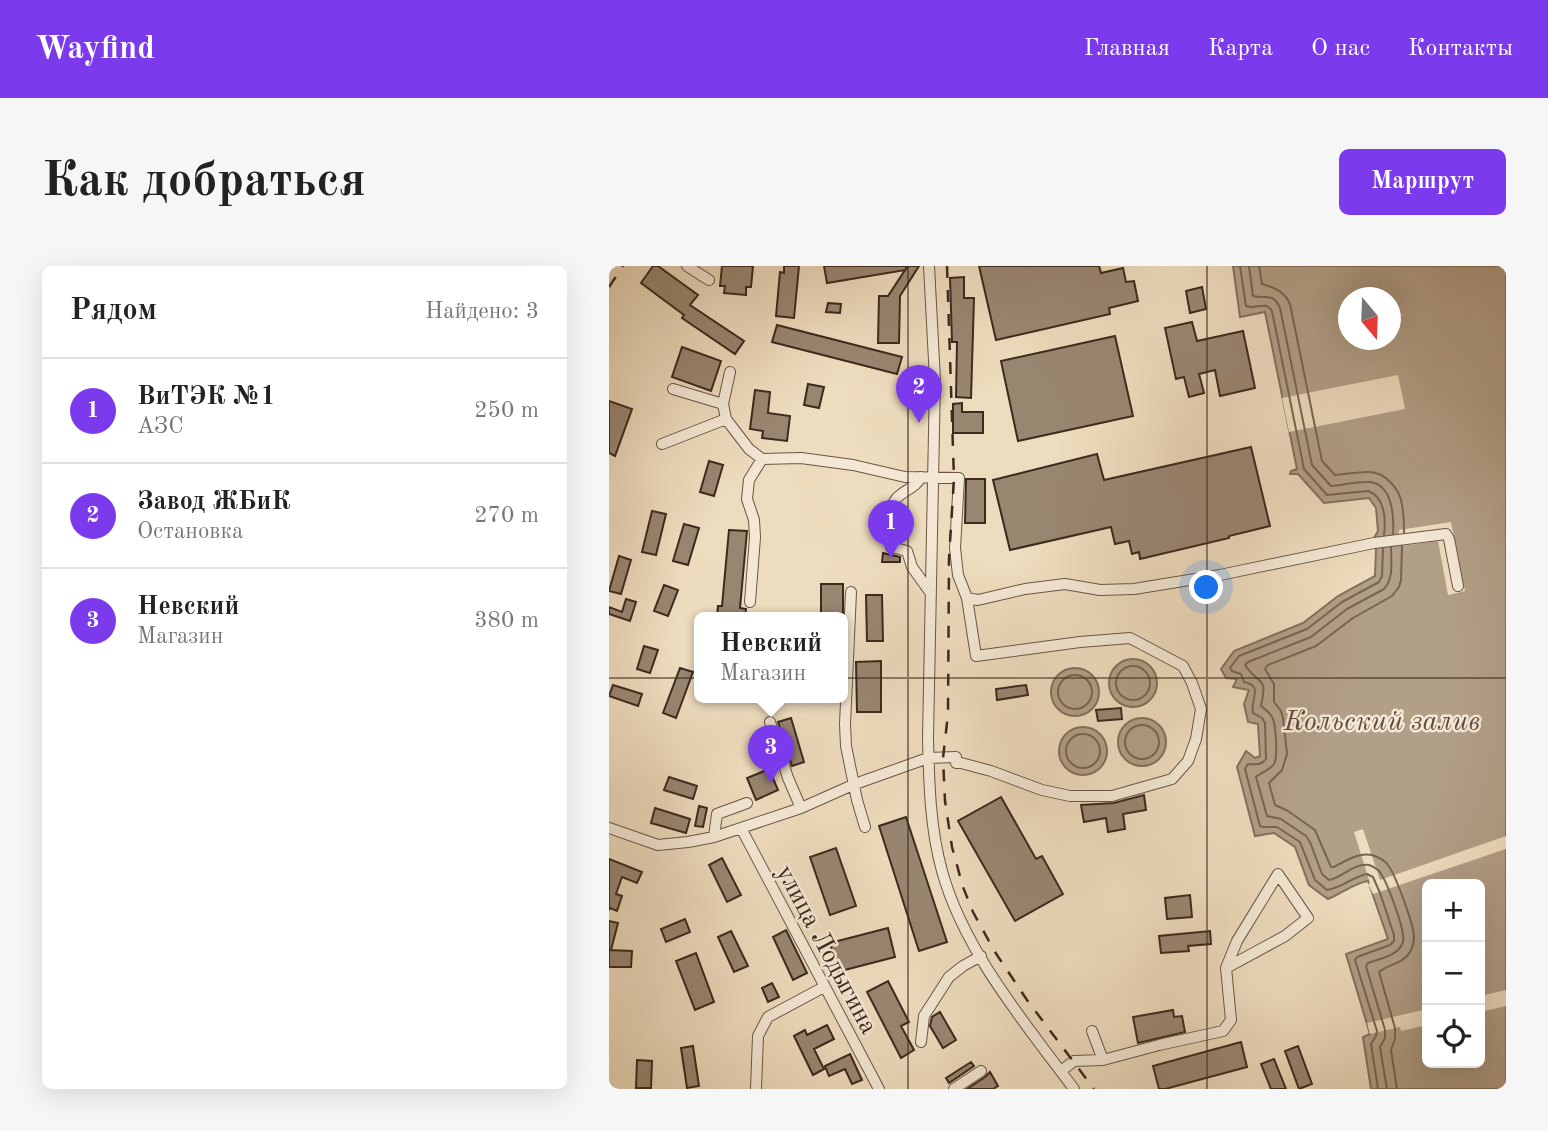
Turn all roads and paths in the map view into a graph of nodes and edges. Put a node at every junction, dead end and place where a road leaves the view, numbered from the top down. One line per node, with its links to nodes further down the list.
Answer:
1 (687, 266): 3 (street)
2 (929, 266): 11 (street)
3 (709, 279)
4 (730, 372): 6 (street)
5 (673, 389): 6 (street)
6 (723, 404): 7 (street)
7 (726, 419): 8 (street); 9 (street)
8 (662, 444)
9 (762, 459): 10 (street); 16 (street)
10 (921, 477): 11 (street); 14 (street)
11 (933, 477): 14 (street); 15 (street)
12 (1458, 586): 15 (street)
13 (851, 592): 17 (street)
14 (930, 592): 20 (street)
15 (967, 598): 20 (street)
16 (750, 602)
17 (848, 658)
18 (846, 703): 21 (street)
19 (770, 722): 23 (street)
20 (928, 758): 21 (street); 28 (street)
21 (855, 784): 23 (street); 24 (street)
22 (747, 803): 27 (street)
23 (801, 808): 26 (street)
24 (865, 827)
25 (609, 828): 27 (street)
26 (741, 828): 27 (street); 30 (street, улица Лодыгина)
27 (714, 837)
28 (981, 956): 32 (street); 35 (street)
29 (1226, 968): 29 (street); 33 (street)
30 (824, 987): 36 (street); 37 (street, улица Лодыгина)
31 (1092, 1031): 33 (street)
32 (921, 1042)
33 (1103, 1060): 35 (street)
34 (981, 1071): 38 (street)
35 (1061, 1071): 39 (street)
36 (756, 1089)
37 (879, 1089)
38 (954, 1089)
39 (1074, 1089)

